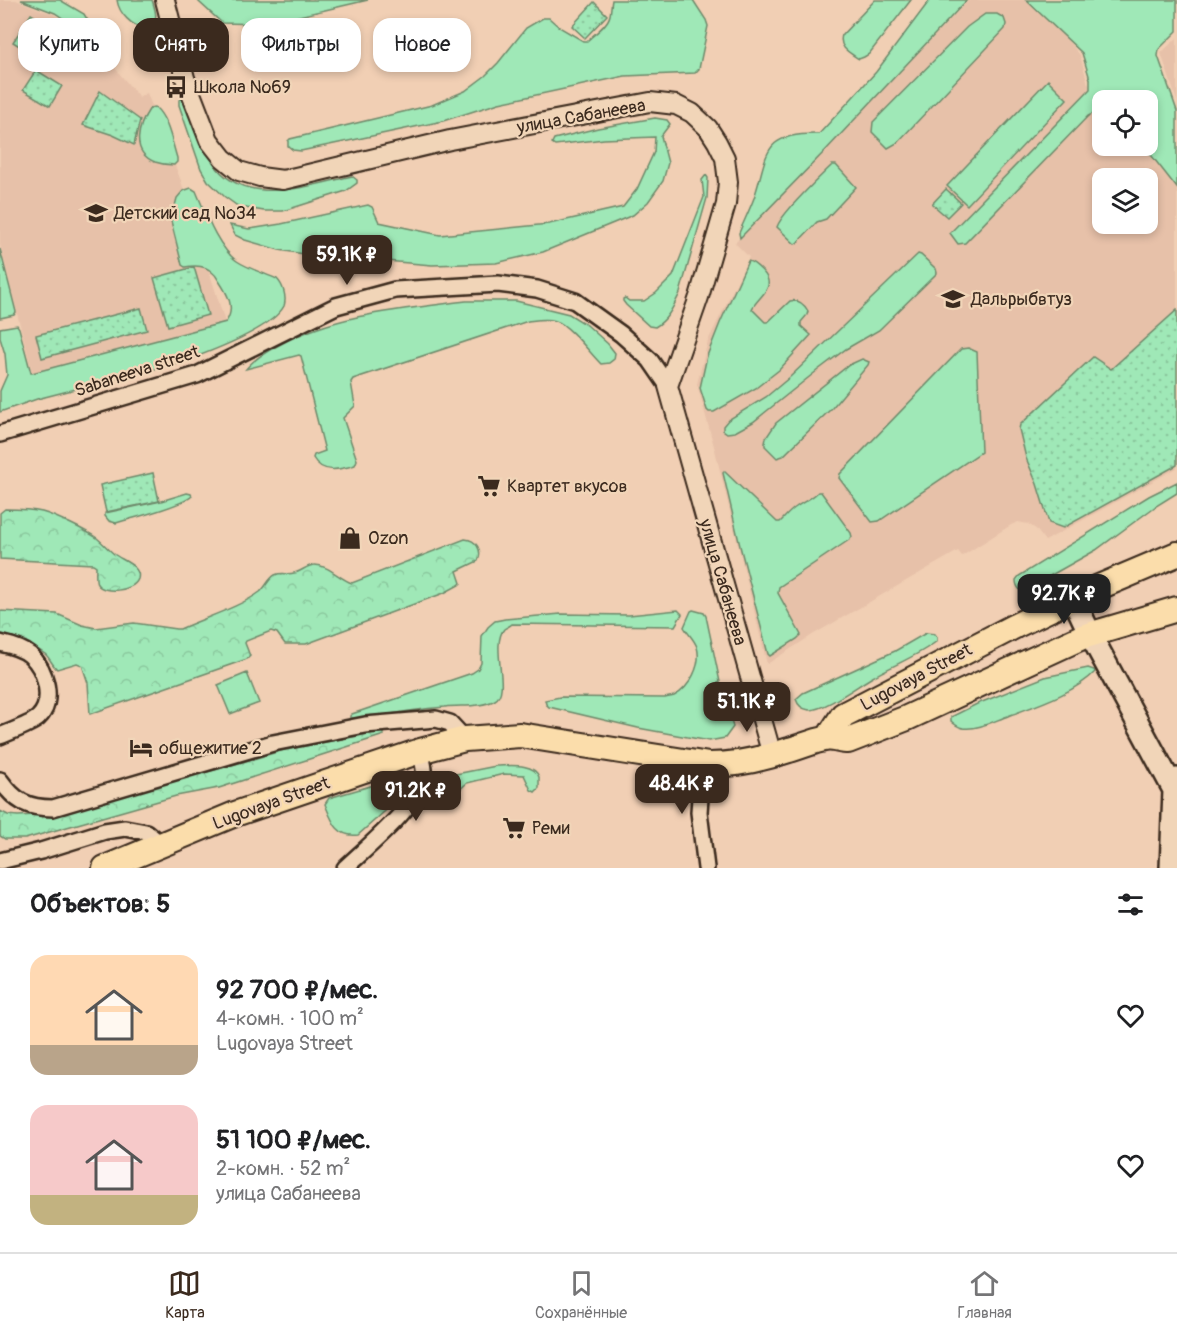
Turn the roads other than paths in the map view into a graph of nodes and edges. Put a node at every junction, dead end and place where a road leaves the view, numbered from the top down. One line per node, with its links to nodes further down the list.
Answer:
1 (165, 0): 2 (street, улица Сабанеева)
2 (668, 386): 3 (street, Sabaneeva street); 13 (street, улица Сабанеева)
3 (0, 434)
4 (1177, 554): 5 (main road, Lugovaya Street)
5 (1073, 598): 7 (main road); 10 (main road, Lugovaya Street)
6 (1177, 609): 7 (main road, Lugovaya Street)
7 (1090, 634): 10 (main road, Lugovaya Street); 16 (main road)
8 (0, 644): 9 (street)
9 (0, 736)
10 (828, 738): 13 (main road, Lugovaya Street)
11 (465, 739): 12 (main road, Lugovaya Street); 14 (main road, Lugovaya Street); 15 (street)
12 (420, 751): 17 (main road, Lugovaya Street); 20 (street)
13 (772, 755): 14 (main road, Lugovaya Street)
14 (709, 765): 21 (street)
15 (0, 780)
16 (1176, 785): 22 (main road)
17 (162, 845): 18 (street); 19 (main road, Lugovaya Street)
18 (0, 861)
19 (105, 868)
20 (345, 868)
21 (706, 868)
22 (1171, 868)

